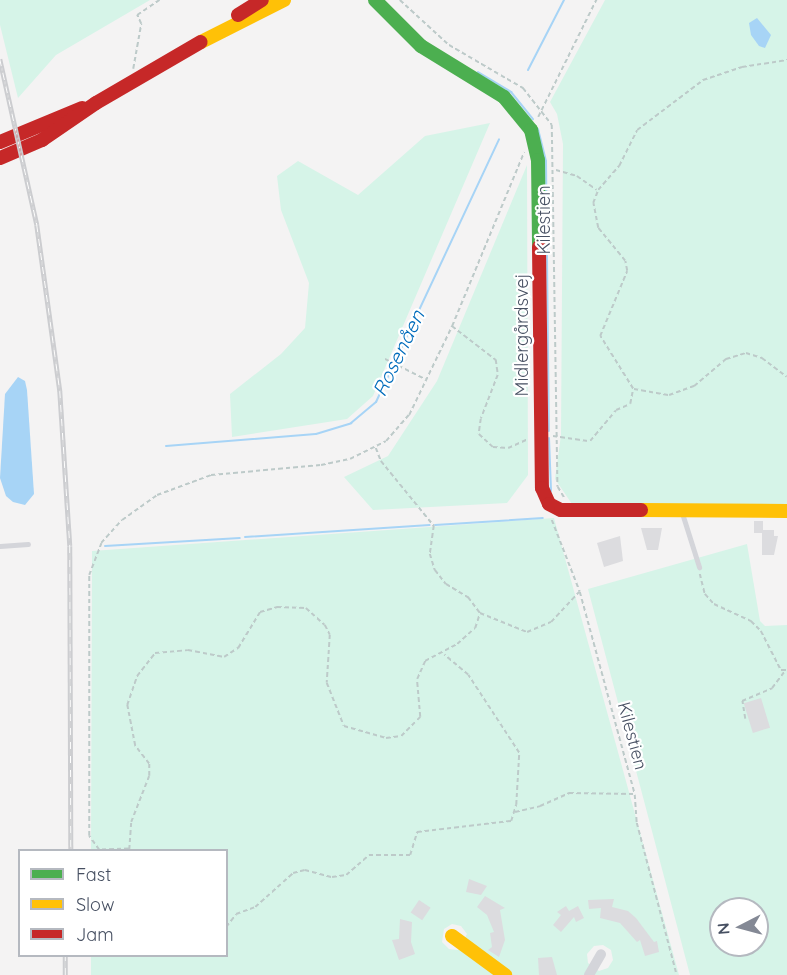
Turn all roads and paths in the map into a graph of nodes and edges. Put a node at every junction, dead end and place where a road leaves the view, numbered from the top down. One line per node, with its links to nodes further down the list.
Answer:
1 (159, 0): 10 (path)
2 (262, 0): 7 (street)
3 (284, 0): 7 (street)
4 (375, 0): 14 (street, Midlergårdsvej)
5 (400, 0): 13 (path, Kilestien)
6 (596, 0): 13 (path)
7 (205, 40): 12 (street)
8 (787, 60): 18 (path)
9 (143, 64): 10 (path)
10 (134, 69): 11 (path)
11 (125, 74)
12 (96, 103): 15 (street); 16 (street)
13 (542, 109): 14 (path); 17 (path, Kilestien)
14 (531, 130): 19 (path); 24 (street, Midlergårdsvej)
15 (1, 142)
16 (0, 158)
17 (556, 170): 18 (path); 25 (path, Kilestien)
18 (597, 190): 23 (path)
19 (452, 326): 22 (path); 24 (path)
20 (385, 359): 22 (path)
21 (787, 377): 23 (path)
22 (426, 380): 26 (path)
23 (633, 389): 25 (path)
24 (541, 434): 25 (path); 27 (street, Midlergårdsvej)
25 (558, 436): 28 (path, Kilestien)
26 (376, 447): 35 (path); 41 (path)
27 (553, 508): 28 (street); 34 (path, Kilestien)
28 (572, 511): 30 (street)
29 (787, 511): 30 (street)
30 (682, 513): 33 (lane)
31 (28, 544): 32 (lane)
32 (0, 546)
33 (699, 567): 37 (path)
34 (580, 592): 35 (path); 39 (path, Kilestien)
35 (480, 613): 36 (path)
36 (443, 654): 40 (path); 42 (path)
37 (786, 670): 38 (path)
38 (745, 719)
39 (635, 795): 40 (path); 48 (path, Kilestien)
40 (515, 812): 43 (path)
41 (98, 849)
42 (129, 849)
43 (228, 924)
44 (452, 936): 46 (street)
45 (601, 954): 47 (street)
46 (505, 975)
47 (590, 975)
48 (677, 975)

